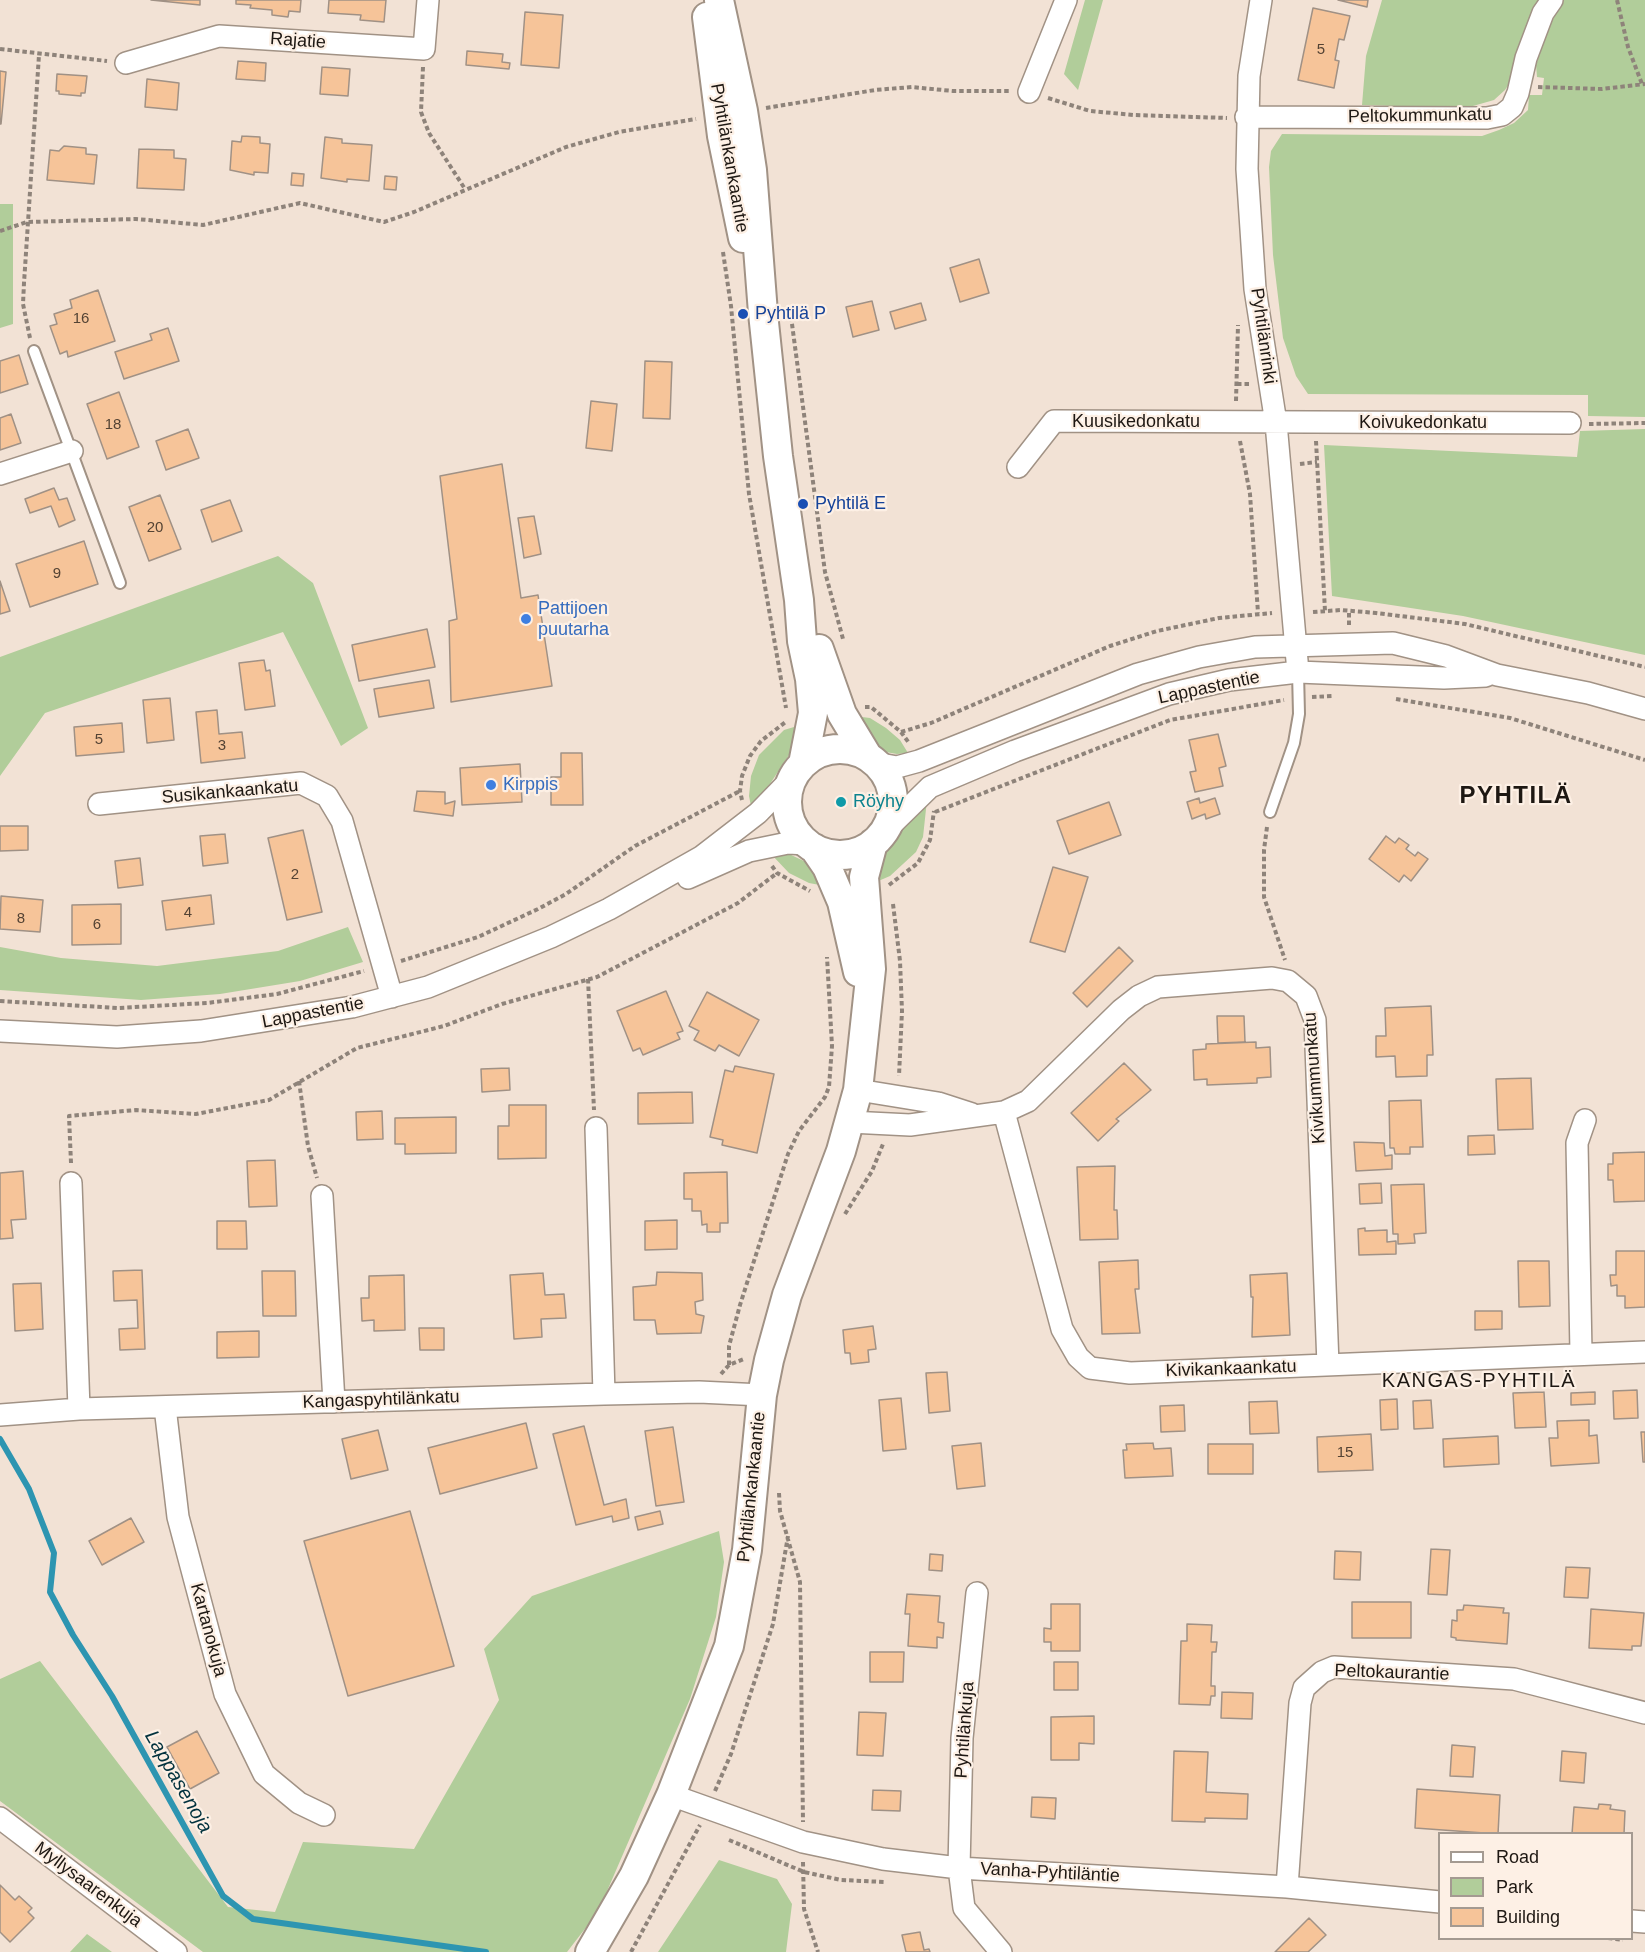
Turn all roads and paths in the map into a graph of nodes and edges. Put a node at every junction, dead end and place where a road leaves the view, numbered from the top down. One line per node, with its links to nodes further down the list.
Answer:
1 (428, 0): 9 (street)
2 (705, 0): 22 (street, Pyhtilänkankaantie)
3 (719, 0): 22 (street, Pyhtilänkankaantie)
4 (1066, 0): 14 (street)
5 (1261, 0): 16 (street, Pyhtilänrinki)
6 (1552, 0): 13 (street, Peltokummunkatu)
7 (1617, 0): 12 (path)
8 (0, 49): 10 (path)
9 (424, 49): 11 (street, Rajatie); 18 (path)
10 (39, 55): 11 (path); 19 (path)
11 (126, 63)
12 (1643, 84): 13 (path)
13 (1520, 86): 16 (street, Peltokummunkatu)
14 (1029, 92): 15 (path); 16 (path)
15 (766, 116)
16 (1246, 117): 26 (street, Pyhtilänrinki)
17 (699, 130): 18 (path)
18 (465, 189): 19 (path)
19 (27, 222): 20 (path); 24 (path)
20 (0, 231)
21 (722, 250): 42 (path)
22 (776, 310): 37 (path); 42 (street, Pyhtilänkankaantie)
23 (1238, 315): 25 (path)
24 (34, 351): 30 (lane)
25 (1236, 423): 26 (street, Kuusikedonkatu); 31 (street, Kuusikedonkatu); 35 (path)
26 (1276, 423): 27 (street, Koivukedonkatu); 36 (street, Pyhtilänrinki)
27 (1315, 423): 28 (street, Koivukedonkatu); 34 (path)
28 (1570, 423): 29 (path)
29 (1645, 423)
30 (72, 451): 32 (street); 33 (lane)
31 (1018, 467)
32 (0, 474)
33 (120, 583)
34 (1325, 611)
35 (1258, 613)
36 (1295, 645): 38 (street, Pyhtilänrinki); 39 (street, Lappastentie); 44 (street, Lappastentie)
37 (845, 648)
38 (1298, 672): 39 (street, Lappastentie); 46 (street, Lappastentie); 48 (lane)
39 (1497, 675): 41 (street, Lappastentie)
40 (871, 707): 42 (path); 42 (path); 44 (path)
41 (1645, 709)
42 (826, 710): 43 (street, Pyhtilänkankaantie); 45 (street, Pyhtilänkankaantie); 49 (path)
43 (871, 760): 44 (street, Lappastentie); 45 (street); 50 (street)
44 (919, 761)
45 (799, 770): 49 (street, Lappastentie); 51 (street)
46 (930, 787): 50 (street, Lappastentie); 54 (path)
47 (99, 804): 60 (street, Susikankaankatu)
48 (1270, 812): 59 (path)
49 (747, 822): 56 (street, Lappastentie)
50 (878, 838): 51 (street); 54 (street, Pyhtilänkankaantie)
51 (810, 846): 52 (street, Lappastentie); 54 (street, Pyhtilänkankaantie)
52 (759, 849): 53 (path); 56 (street, Lappastentie)
53 (777, 873): 54 (path); 58 (path)
54 (871, 891): 63 (street, Pyhtilänkankaantie)
55 (892, 901): 64 (path)
56 (609, 909): 60 (street, Lappastentie)
57 (826, 945): 76 (path)
58 (588, 980): 62 (path); 70 (path)
59 (1288, 981): 65 (street); 77 (street, Kivikummunkatu)
60 (392, 997): 61 (street, Lappastentie)
61 (0, 1031)
62 (299, 1081): 71 (path); 72 (path)
63 (858, 1090): 64 (street); 68 (street, Pyhtilänkankaantie)
64 (896, 1096): 66 (street)
65 (1004, 1112): 66 (street); 77 (street, Kivikankaankatu)
66 (976, 1115): 69 (street)
67 (1585, 1120): 75 (street)
68 (850, 1122): 69 (street); 79 (street, Pyhtilänkankaantie)
69 (889, 1125): 73 (path)
70 (596, 1128): 78 (street)
71 (71, 1183): 82 (street)
72 (322, 1196): 80 (street)
73 (842, 1222)
74 (1645, 1352): 75 (street, Kivikankaankatu)
75 (1581, 1353): 77 (street, Kivikankaankatu)
76 (729, 1365)
77 (1328, 1365)
78 (604, 1394): 79 (street, Kangaspyhtilänkatu); 80 (street, Kangaspyhtilänkatu)
79 (762, 1395): 88 (street, Pyhtilänkankaantie)
80 (334, 1402): 81 (street, Kangaspyhtilänkatu)
81 (165, 1407): 82 (street, Kangaspyhtilänkatu); 90 (street, Kartanokuja)
82 (79, 1409): 83 (street, Kangaspyhtilänkatu)
83 (0, 1415)
84 (779, 1490): 85 (path)
85 (788, 1536): 89 (path); 92 (path)
86 (977, 1593): 93 (street, Pyhtilänkuja)
87 (1645, 1713): 94 (street, Peltokaurantie)
88 (671, 1795): 89 (street, Vanha-Pyhtiläntie); 97 (street, Pyhtilänkankaantie)
89 (708, 1808): 92 (street, Vanha-Pyhtiläntie); 98 (path)
90 (324, 1815)
91 (0, 1818): 96 (street, Myllysaarenkuja)
92 (803, 1842): 93 (street, Vanha-Pyhtiläntie); 99 (path)
93 (959, 1868): 94 (street, Vanha-Pyhtiläntie); 100 (street, Pyhtilänkuja)
94 (1287, 1887): 95 (street, Vanha-Pyhtiläntie)
95 (1438, 1902)
96 (176, 1952)
97 (590, 1952)
98 (632, 1952)
99 (818, 1952)
100 (1002, 1952)

